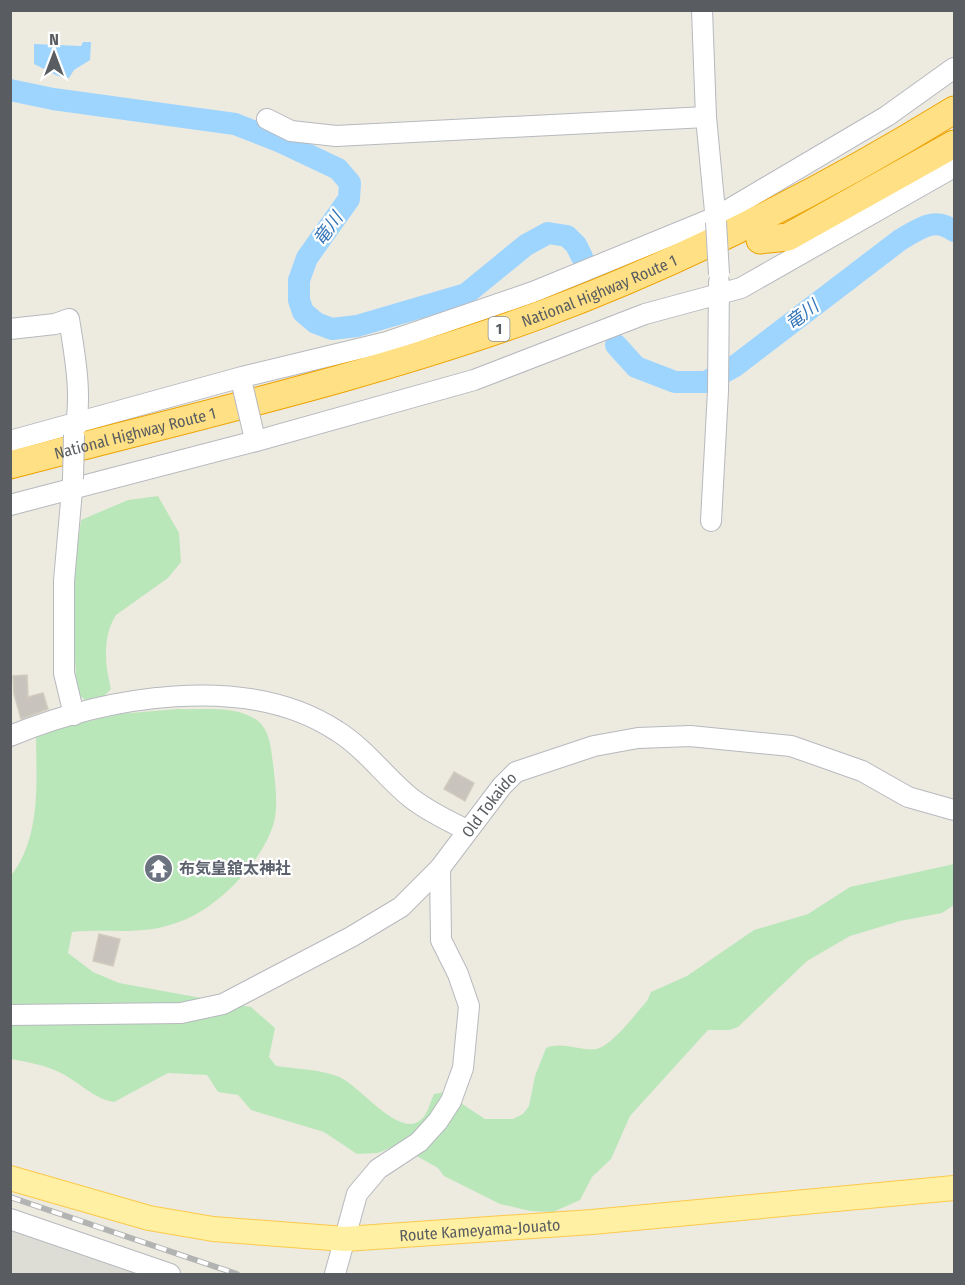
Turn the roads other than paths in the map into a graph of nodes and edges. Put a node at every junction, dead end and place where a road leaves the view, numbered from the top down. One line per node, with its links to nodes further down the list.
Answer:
1 (702, 10): 5 (street)
2 (954, 68): 10 (street)
3 (954, 90): 11 (highway)
4 (954, 110): 11 (highway, National Highway Route 1 / 1)
5 (706, 117): 6 (street); 10 (street)
6 (267, 119)
7 (954, 130): 11 (highway, National Highway Route 1 / 1)
8 (954, 144): 11 (highway)
9 (954, 167): 12 (street)
10 (716, 219): 12 (street, bridge); 14 (street)
11 (757, 231): 18 (highway, National Highway Route 1 / 1); 19 (highway, National Highway Route 1 / 1)
12 (720, 295): 16 (street); 22 (street)
13 (10, 329): 15 (street)
14 (242, 382): 15 (street); 16 (street, bridge)
15 (76, 429): 17 (street); 20 (street, bridge)
16 (255, 436): 20 (street)
17 (10, 441)
18 (10, 465)
19 (10, 482)
20 (73, 484): 21 (street); 23 (street)
21 (10, 505)
22 (711, 521)
23 (74, 715): 24 (street, Old Tokaido); 26 (street, Old Tokaido)
24 (10, 736)
25 (954, 810): 26 (street, Old Tokaido)
26 (467, 830): 27 (street)
27 (440, 868): 28 (street); 32 (street)
28 (10, 1015)
29 (10, 1178): 32 (main road, Route Kameyama-Jouato)
30 (954, 1188): 32 (main road, Route Kameyama-Jouato)
31 (10, 1219): 33 (street)
32 (345, 1239): 34 (street)
33 (170, 1275)
34 (335, 1275)

